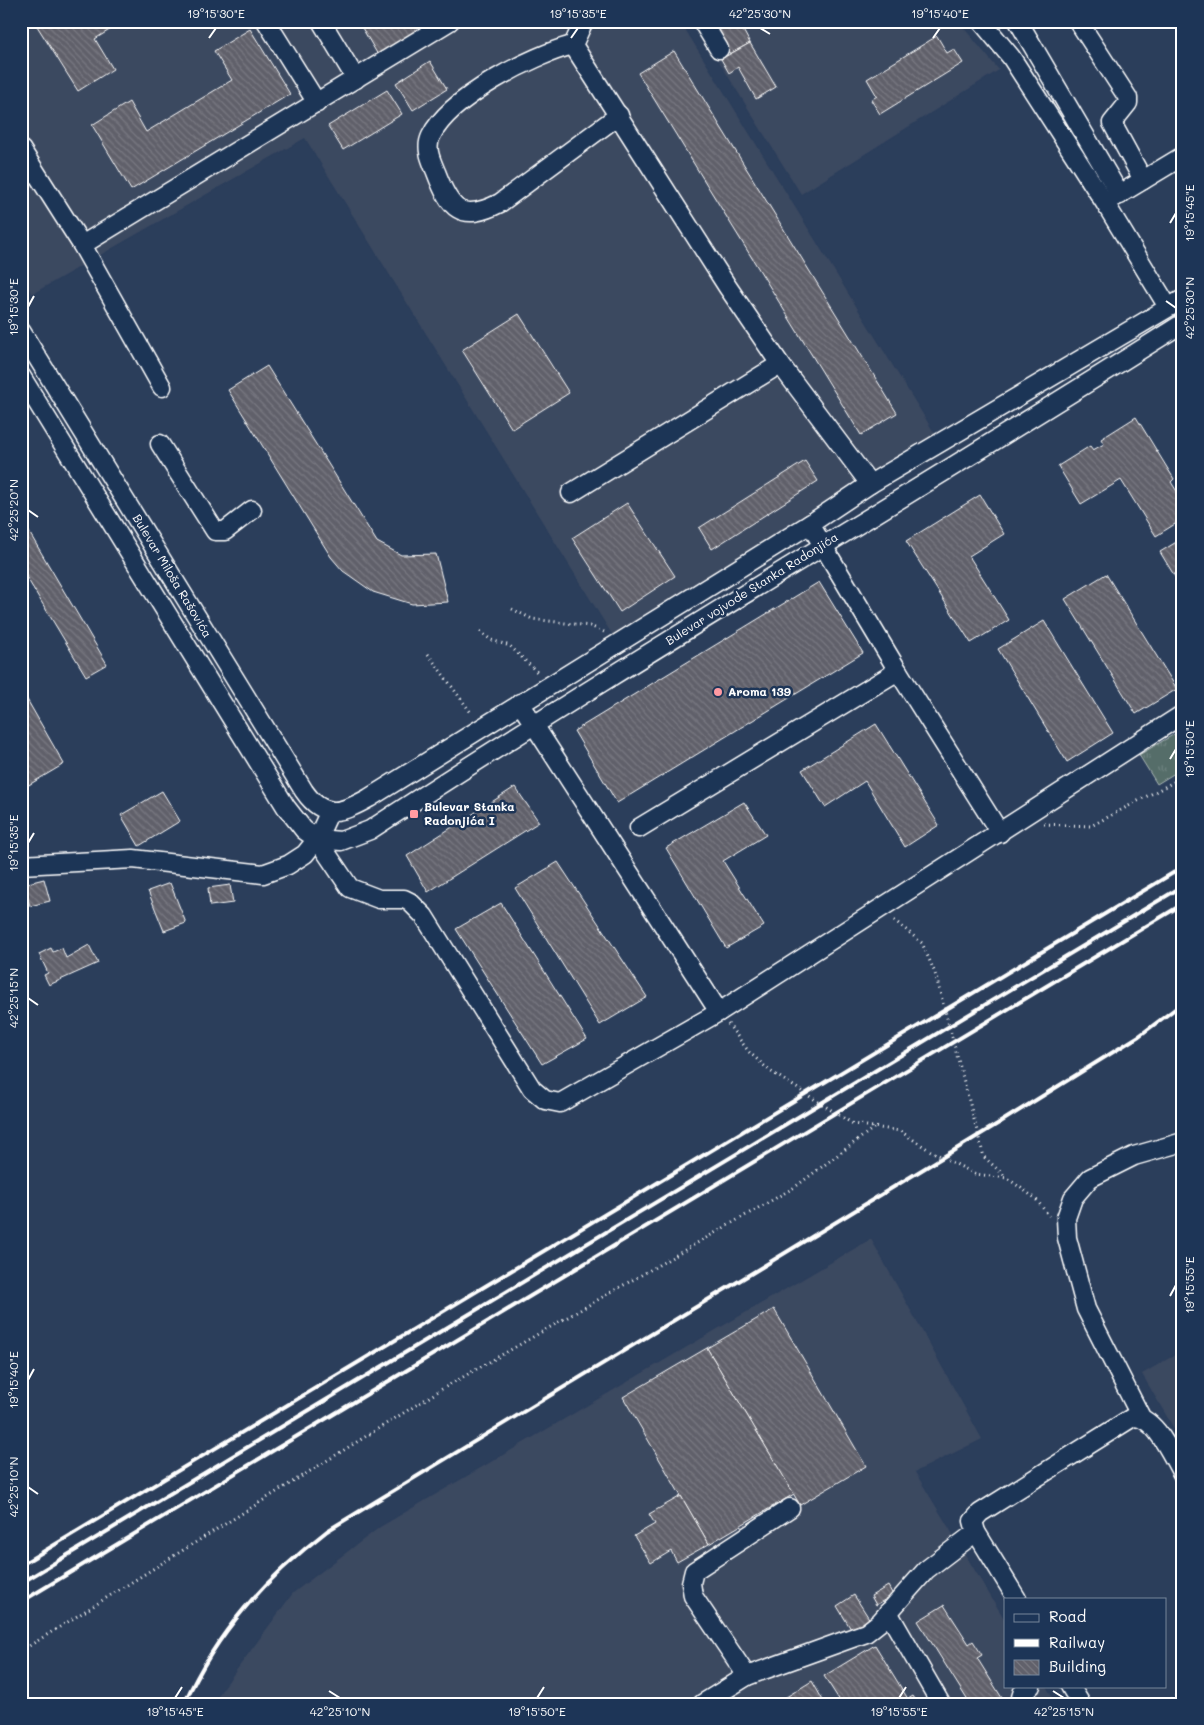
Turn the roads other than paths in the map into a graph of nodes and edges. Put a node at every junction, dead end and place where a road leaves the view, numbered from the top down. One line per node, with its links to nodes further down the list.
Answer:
1 (266, 21): 12 (street)
2 (321, 21): 11 (street)
3 (450, 21): 11 (street)
4 (584, 21): 9 (street)
5 (702, 21): 10 (street)
6 (981, 21): 17 (street)
7 (1018, 21): 17 (street)
8 (1078, 21): 16 (street)
9 (573, 45): 13 (street); 13 (street)
10 (719, 49)
11 (356, 79): 12 (street)
12 (317, 103): 18 (street)
13 (618, 115): 22 (street)
14 (21, 149): 18 (street)
15 (1183, 156): 16 (street)
16 (1143, 180): 17 (street)
17 (1113, 199): 19 (street)
18 (82, 245): 24 (street)
19 (1176, 303): 26 (street, Bulevar vojvode Stanka Radonjića)
20 (1183, 323): 30 (street, Bulevar vojvode Stanka Radonjića)
21 (21, 331): 35 (street, Bulevar Miloša Rašovića)
22 (780, 364): 26 (street); 27 (street)
23 (21, 376): 38 (street, Bulevar Miloša Rašovića)
24 (162, 387)
25 (160, 444): 28 (street)
26 (870, 484): 29 (street, Bulevar vojvode Stanka Radonjića)
27 (571, 494)
28 (252, 510)
29 (810, 524): 30 (street); 32 (street, Bulevar vojvode Stanka Radonjića)
30 (824, 546): 31 (street); 34 (street, Bulevar vojvode Stanka Radonjića)
31 (898, 671): 36 (street); 37 (street)
32 (520, 704): 34 (street); 35 (street, Bulevar vojvode Stanka Radonjića)
33 (1183, 714): 37 (street, Bulevar Miloša Rašovića)
34 (535, 725): 38 (street, Bulevar vojvode Stanka Radonjića); 40 (street)
35 (330, 811): 38 (street)
36 (639, 828)
37 (1000, 833): 40 (street, Bulevar Miloša Rašovića)
38 (317, 839): 39 (street); 40 (street, Bulevar Miloša Rašovića)
39 (21, 865)
40 (719, 1012)
41 (1183, 1142): 42 (street)
42 (1141, 1417): 43 (street); 45 (street)
43 (1183, 1474)
44 (790, 1508): 48 (street)
45 (976, 1532): 46 (street); 47 (street)
46 (1016, 1598)
47 (888, 1612): 48 (street); 52 (street)
48 (747, 1676): 51 (street)
49 (1028, 1688): 53 (street)
50 (1071, 1688): 54 (street)
51 (702, 1704)
52 (941, 1704)
53 (1019, 1704)
54 (1081, 1704)

